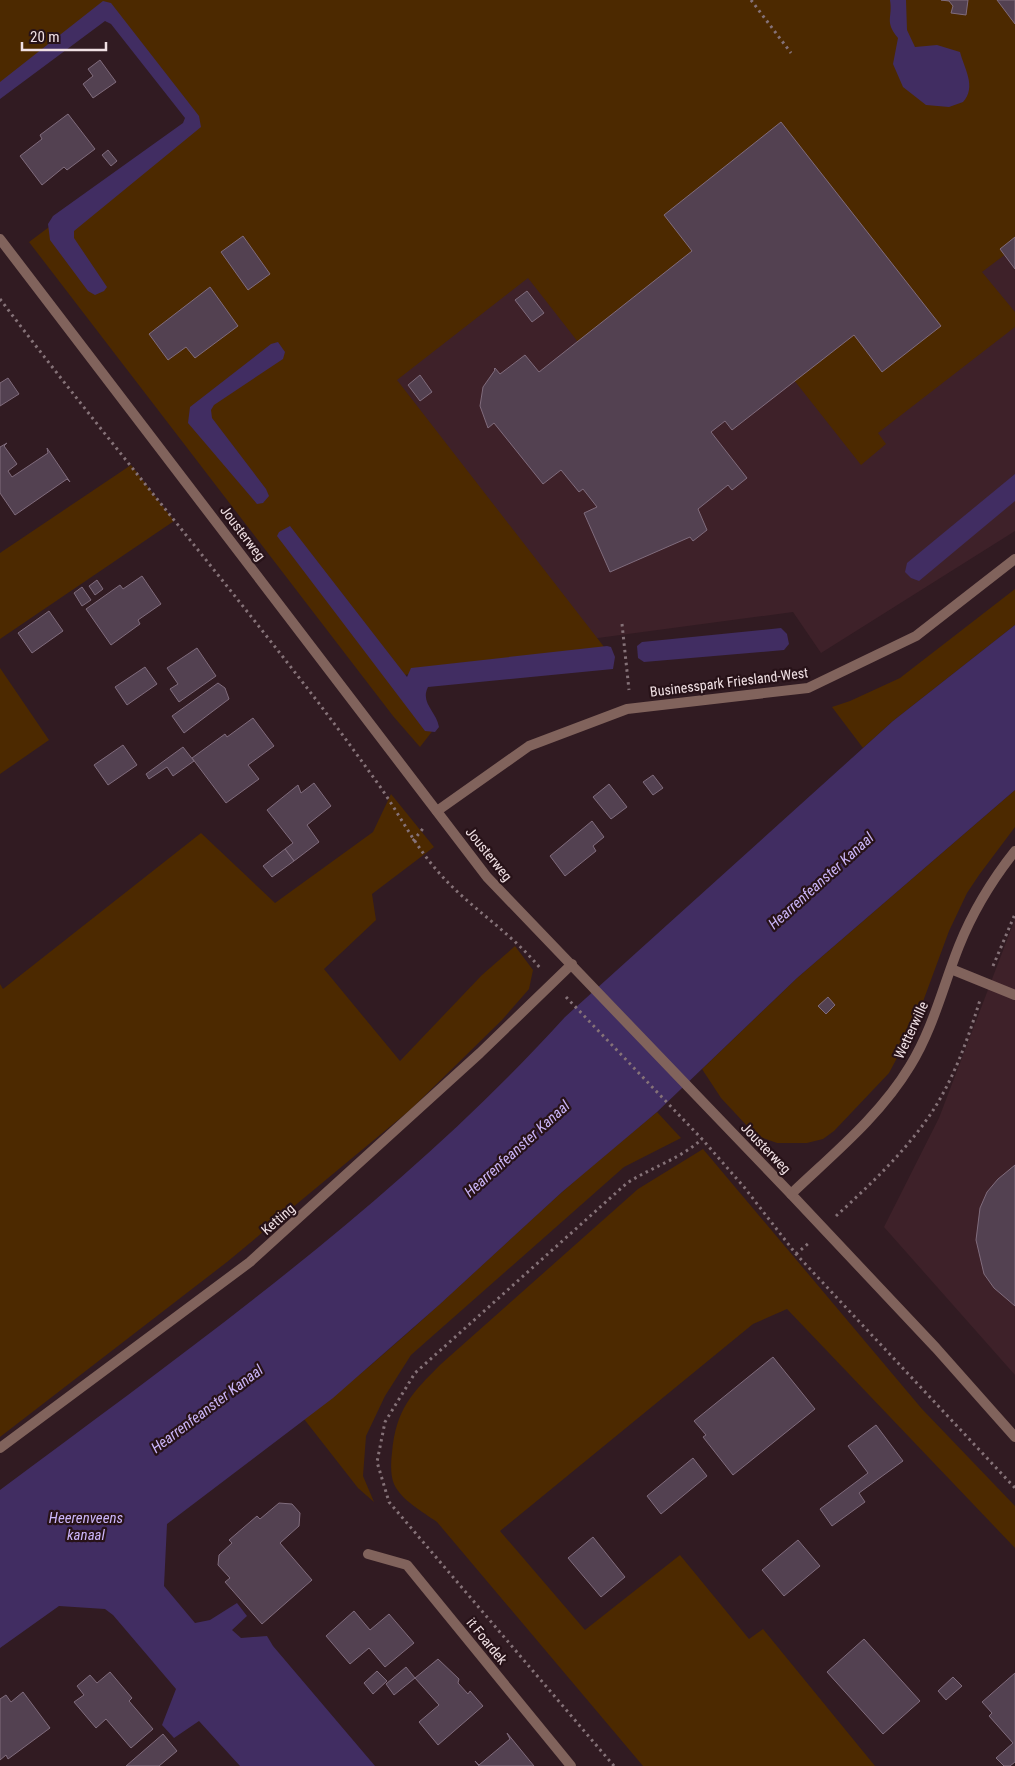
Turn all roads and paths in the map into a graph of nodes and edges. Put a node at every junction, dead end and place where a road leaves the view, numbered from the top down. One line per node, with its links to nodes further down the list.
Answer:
1 (752, 0): 2 (path)
2 (790, 53)
3 (0, 239): 8 (street, Jousterweg)
4 (0, 299): 14 (path)
5 (1015, 559): 7 (street, Businesspark Friesland-West)
6 (622, 624): 7 (path)
7 (632, 708): 8 (street, Businesspark Friesland-West)
8 (438, 811): 11 (street, Jousterweg)
9 (1015, 851): 12 (street, Wetterwille)
10 (1015, 914): 13 (path)
11 (572, 964): 14 (street, Ketting); 18 (street, Jousterweg)
12 (951, 969): 13 (street); 18 (street, Wetterwille)
13 (986, 983): 15 (street); 19 (path)
14 (553, 984): 23 (street, Ketting)
15 (1015, 995)
16 (575, 1006): 17 (path)
17 (702, 1139): 21 (path); 27 (path)
18 (791, 1194): 22 (street, Jousterweg)
19 (840, 1213)
20 (814, 1238): 21 (path)
21 (796, 1254): 24 (path)
22 (1015, 1437)
23 (0, 1448)
24 (1015, 1488)
25 (368, 1554): 26 (street, it Foardek)
26 (571, 1766)
27 (614, 1766)

